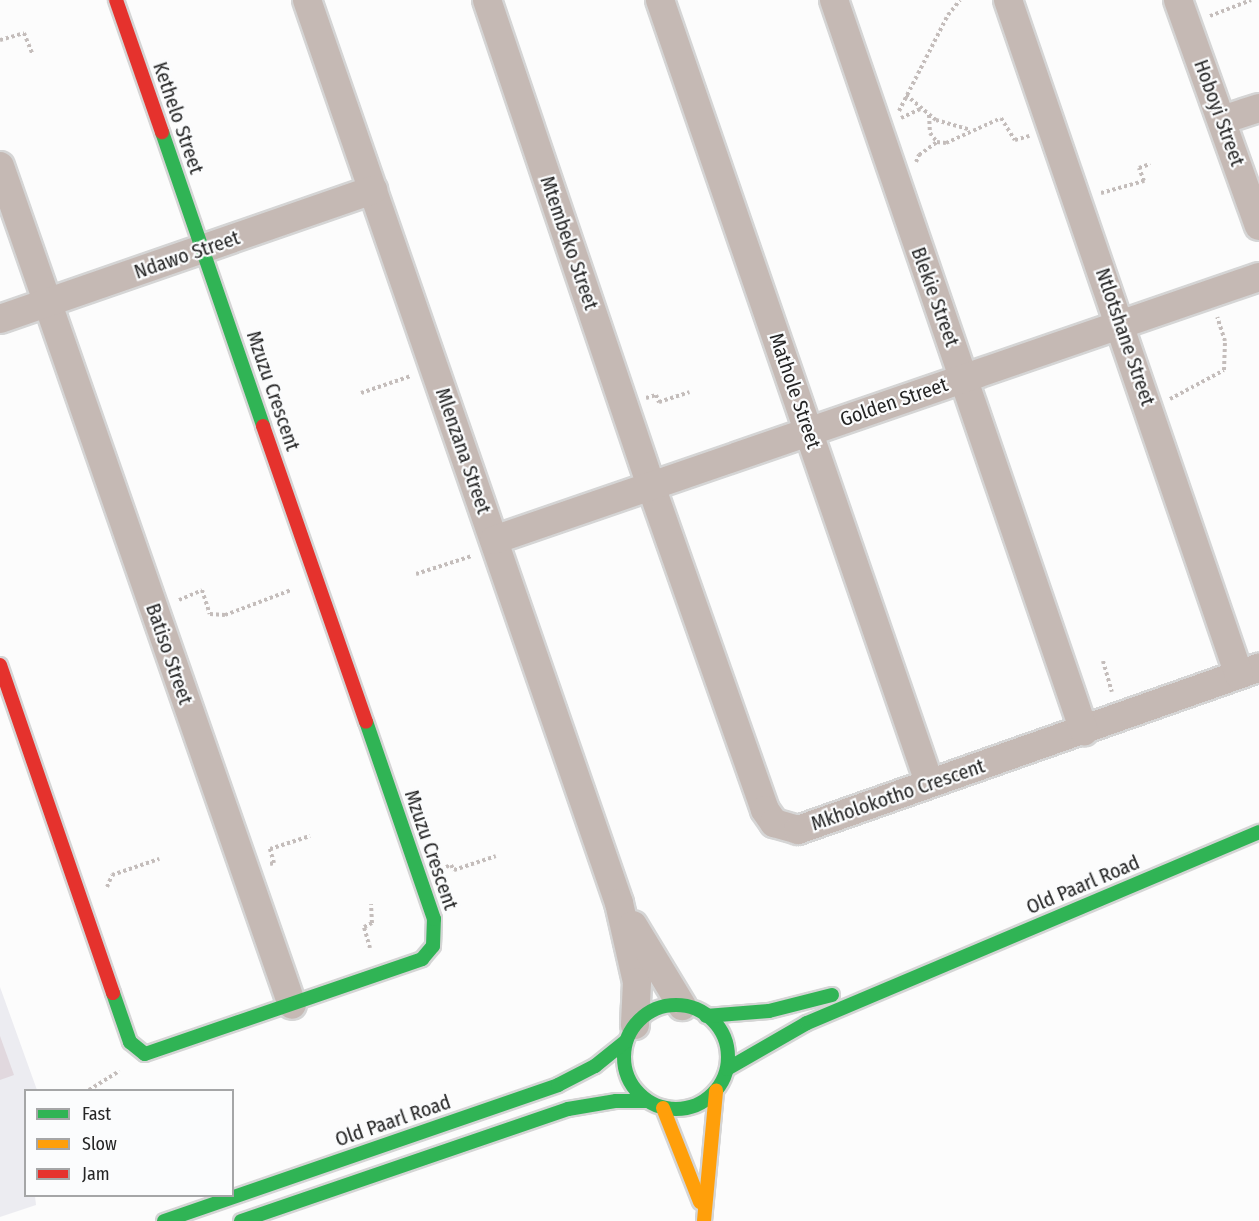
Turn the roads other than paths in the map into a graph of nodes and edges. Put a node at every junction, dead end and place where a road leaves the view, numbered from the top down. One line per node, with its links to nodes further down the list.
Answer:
1 (116, 0): 13 (main road, Kethelo Street)
2 (307, 0): 11 (street, Mlenzana Street)
3 (487, 0): 20 (street, Mtembeko Street)
4 (660, 0): 19 (street, Mathole Street)
5 (834, 0): 18 (street, Blekie Street)
6 (1008, 0): 17 (street, Ntlotshane Street)
7 (1182, 12): 9 (street, Hoboyi Street)
8 (1259, 108): 9 (street)
9 (1222, 120): 12 (street, Hoboyi Street)
10 (0, 166): 15 (street, Batiso Street)
11 (373, 190): 13 (street, Ndawo Street); 21 (street, Mlenzana Street)
12 (1259, 226)
13 (203, 249): 15 (street, Ndawo Street); 29 (main road, Mzuzu Crescent)
14 (1259, 277): 17 (street, Golden Street)
15 (47, 303): 16 (street, Ndawo Street); 29 (street, Batiso Street)
16 (0, 319)
17 (1120, 324): 18 (street, Golden Street); 23 (street, Ntlotshane Street)
18 (964, 378): 19 (street, Golden Street); 24 (street, Blekie Street)
19 (810, 432): 20 (street, Golden Street); 25 (street, Mathole Street)
20 (651, 486): 21 (street, Golden Street); 25 (street, Mkholokotho Crescent)
21 (497, 549): 27 (street, Mlenzana Street)
22 (0, 665): 29 (main road, Mzuzu Crescent)
23 (1249, 671): 24 (street, Mkholokotho Crescent)
24 (1084, 731): 25 (street, Mkholokotho Crescent)
25 (929, 782)
26 (1259, 832): 28 (main road, Old Paarl Road)
27 (619, 903): 30 (street, Mlenzana Street); 31 (street, Mlenzana Street)
28 (921, 974): 30 (main road, Old Paarl Road); 32 (main road, Old Paarl Road)
29 (292, 1005)
30 (694, 1011): 31 (main road, Old Paarl Road); 32 (main road)
31 (630, 1033): 34 (main road); 37 (main road, Old Paarl Road)
32 (727, 1069): 33 (main road)
33 (716, 1091): 35 (main road); 38 (main road)
34 (648, 1101): 35 (main road); 40 (main road)
35 (663, 1108): 38 (main road)
36 (234, 1197): 39 (main road, Old Paarl Road)
37 (234, 1197)
38 (704, 1218)
39 (164, 1221)
40 (241, 1221)

